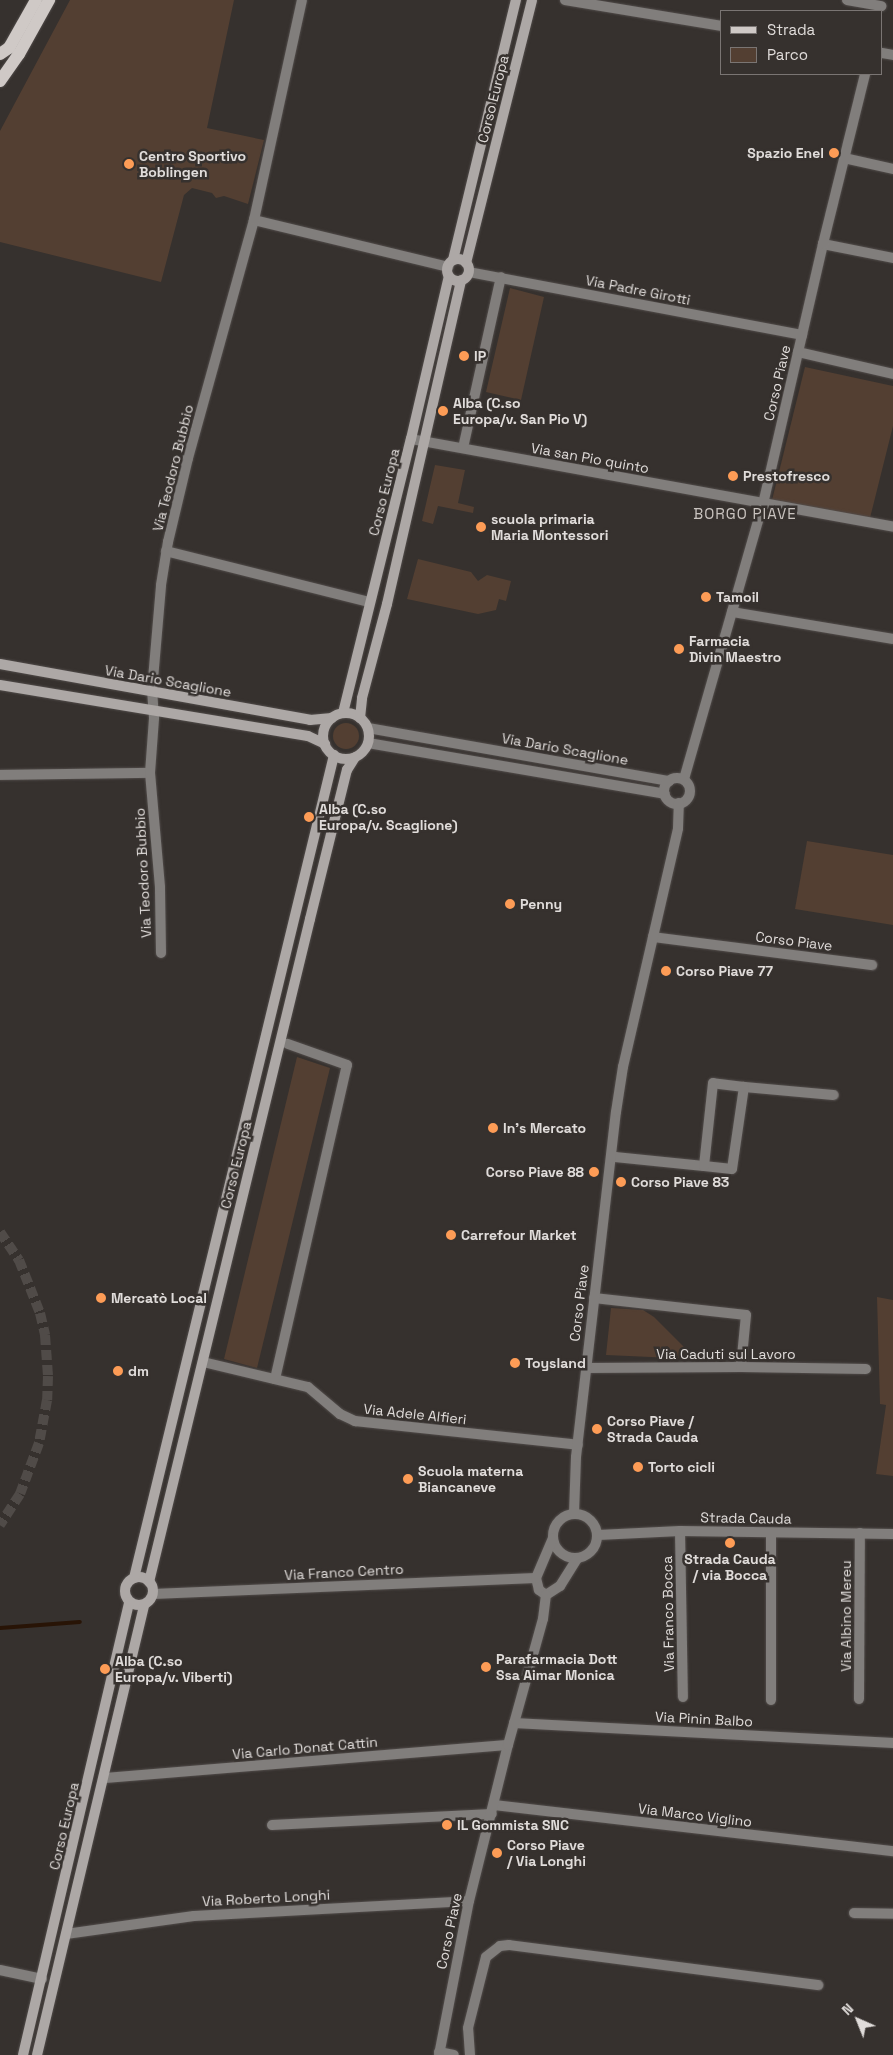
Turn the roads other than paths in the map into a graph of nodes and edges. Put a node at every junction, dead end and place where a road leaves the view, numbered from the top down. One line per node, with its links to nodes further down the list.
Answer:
1 (36, 0): 10 (main road)
2 (50, 0): 12 (main road)
3 (302, 0): 15 (street, Via Teodoro Bubbio)
4 (516, 0): 18 (main road, Corso Europa)
5 (532, 0): 19 (main road, Corso Europa)
6 (565, 0): 9 (street)
7 (847, 0): 8 (street)
8 (881, 6)
9 (720, 26)
10 (0, 54)
11 (865, 75): 13 (street, Corso Piave)
12 (0, 82)
13 (844, 158): 14 (street); 16 (street, Corso Piave)
14 (893, 169)
15 (254, 220): 18 (street); 30 (street, Via Teodoro Bubbio)
16 (823, 244): 17 (street); 22 (street, Corso Piave)
17 (893, 258)
18 (450, 268): 19 (main road); 21 (main road); 25 (main road, Corso Europa)
19 (468, 268): 20 (street, Via Padre Girotti); 21 (main road)
20 (501, 278): 22 (street, Via Padre Girotti); 27 (street)
21 (461, 280): 26 (main road, Corso Europa)
22 (802, 333): 23 (street, Corso Piave)
23 (798, 352): 24 (street); 28 (street, Corso Piave)
24 (893, 374)
25 (411, 440): 26 (street, Via san Pio quinto); 31 (main road, Corso Europa)
26 (426, 442): 27 (street, Via san Pio quinto); 40 (main road, Corso Europa)
27 (463, 448): 28 (street, Via san Pio quinto)
28 (763, 504): 29 (street, Via san Pio quinto); 32 (street, Corso Piave)
29 (893, 527)
30 (166, 551): 31 (street); 36 (street, Via Teodoro Bubbio)
31 (370, 602): 38 (main road, Corso Europa)
32 (732, 612): 33 (street); 48 (street, Corso Piave)
33 (893, 639)
34 (0, 664): 36 (main road, Via Dario Scaglione)
35 (0, 685): 37 (main road)
36 (152, 692): 37 (street, Via Teodoro Bubbio); 39 (main road, Via Dario Scaglione)
37 (154, 710): 42 (main road); 46 (street, Via Teodoro Bubbio)
38 (343, 713): 39 (main road); 40 (main road)
39 (332, 718): 42 (main road)
40 (360, 718): 41 (main road)
41 (368, 728): 43 (main road); 49 (street, Via Dario Scaglione)
42 (325, 744): 44 (main road)
43 (368, 744): 45 (main road); 50 (street, Via Dario Scaglione)
44 (334, 755): 45 (main road); 75 (main road, Corso Europa)
45 (355, 757): 61 (main road, Corso Europa)
46 (150, 773): 47 (street); 53 (street, Via Teodoro Bubbio)
47 (0, 775)
48 (684, 779): 49 (street); 51 (street, Corso Piave)
49 (669, 781): 50 (street)
50 (665, 794): 51 (street)
51 (679, 803): 52 (street, Corso Piave)
52 (654, 937): 54 (street, Corso Piave); 58 (street, Corso Piave)
53 (161, 953)
54 (872, 965)
55 (288, 1044): 65 (street)
56 (744, 1087): 57 (street); 59 (street); 59 (street)
57 (834, 1095)
58 (611, 1156): 59 (street); 60 (street, Corso Piave)
59 (704, 1166)
60 (594, 1298): 62 (street); 63 (street, Corso Piave)
61 (203, 1362): 65 (street, Via Adele Alfieri); 77 (main road, Corso Europa)
62 (741, 1366): 63 (street, Via Caduti sul Lavoro); 64 (street, Via Caduti sul Lavoro)
63 (586, 1368): 66 (street, Corso Piave)
64 (866, 1369)
65 (275, 1379): 66 (street, Via Adele Alfieri)
66 (578, 1445): 67 (street, Corso Piave)
67 (574, 1514): 72 (street); 73 (street)
68 (680, 1531): 69 (street, Strada Cauda); 72 (street, Strada Cauda); 82 (street, Via Franco Bocca)
69 (771, 1533): 70 (street, Strada Cauda); 84 (street)
70 (860, 1534): 71 (street, Strada Cauda); 83 (street, Via Albino Mereu)
71 (893, 1534)
72 (598, 1535): 74 (street)
73 (552, 1538): 74 (street); 76 (street)
74 (577, 1559): 79 (street)
75 (134, 1578): 77 (main road); 80 (main road)
76 (536, 1578): 78 (street, Via Franco Centro); 79 (street)
77 (149, 1582): 78 (main road)
78 (153, 1594): 81 (main road)
79 (546, 1596): 85 (street, Corso Piave)
80 (129, 1602): 81 (main road); 97 (main road, Corso Europa)
81 (144, 1605): 88 (main road)
82 (683, 1697)
83 (859, 1699)
84 (771, 1700)
85 (514, 1723): 86 (street, Via Pinin Balbo); 87 (street, Corso Piave)
86 (893, 1743)
87 (508, 1745): 88 (street, Via Carlo Donat Cattin); 89 (street, Corso Piave)
88 (104, 1778): 95 (main road)
89 (493, 1810): 90 (street); 91 (street, Via Marco Viglino); 92 (street, Corso Piave)
90 (272, 1825)
91 (893, 1851)
92 (469, 1901): 95 (street, Via Roberto Longhi); 99 (street, Corso Piave)
93 (854, 1913): 94 (street)
94 (893, 1914)
95 (66, 1934): 101 (main road)
96 (0, 1970): 97 (street)
97 (42, 1979): 100 (main road, Corso Europa)
98 (818, 1984): 103 (street)
99 (439, 2054): 102 (street)
100 (23, 2055)
101 (38, 2055)
102 (454, 2055)
103 (470, 2055)

